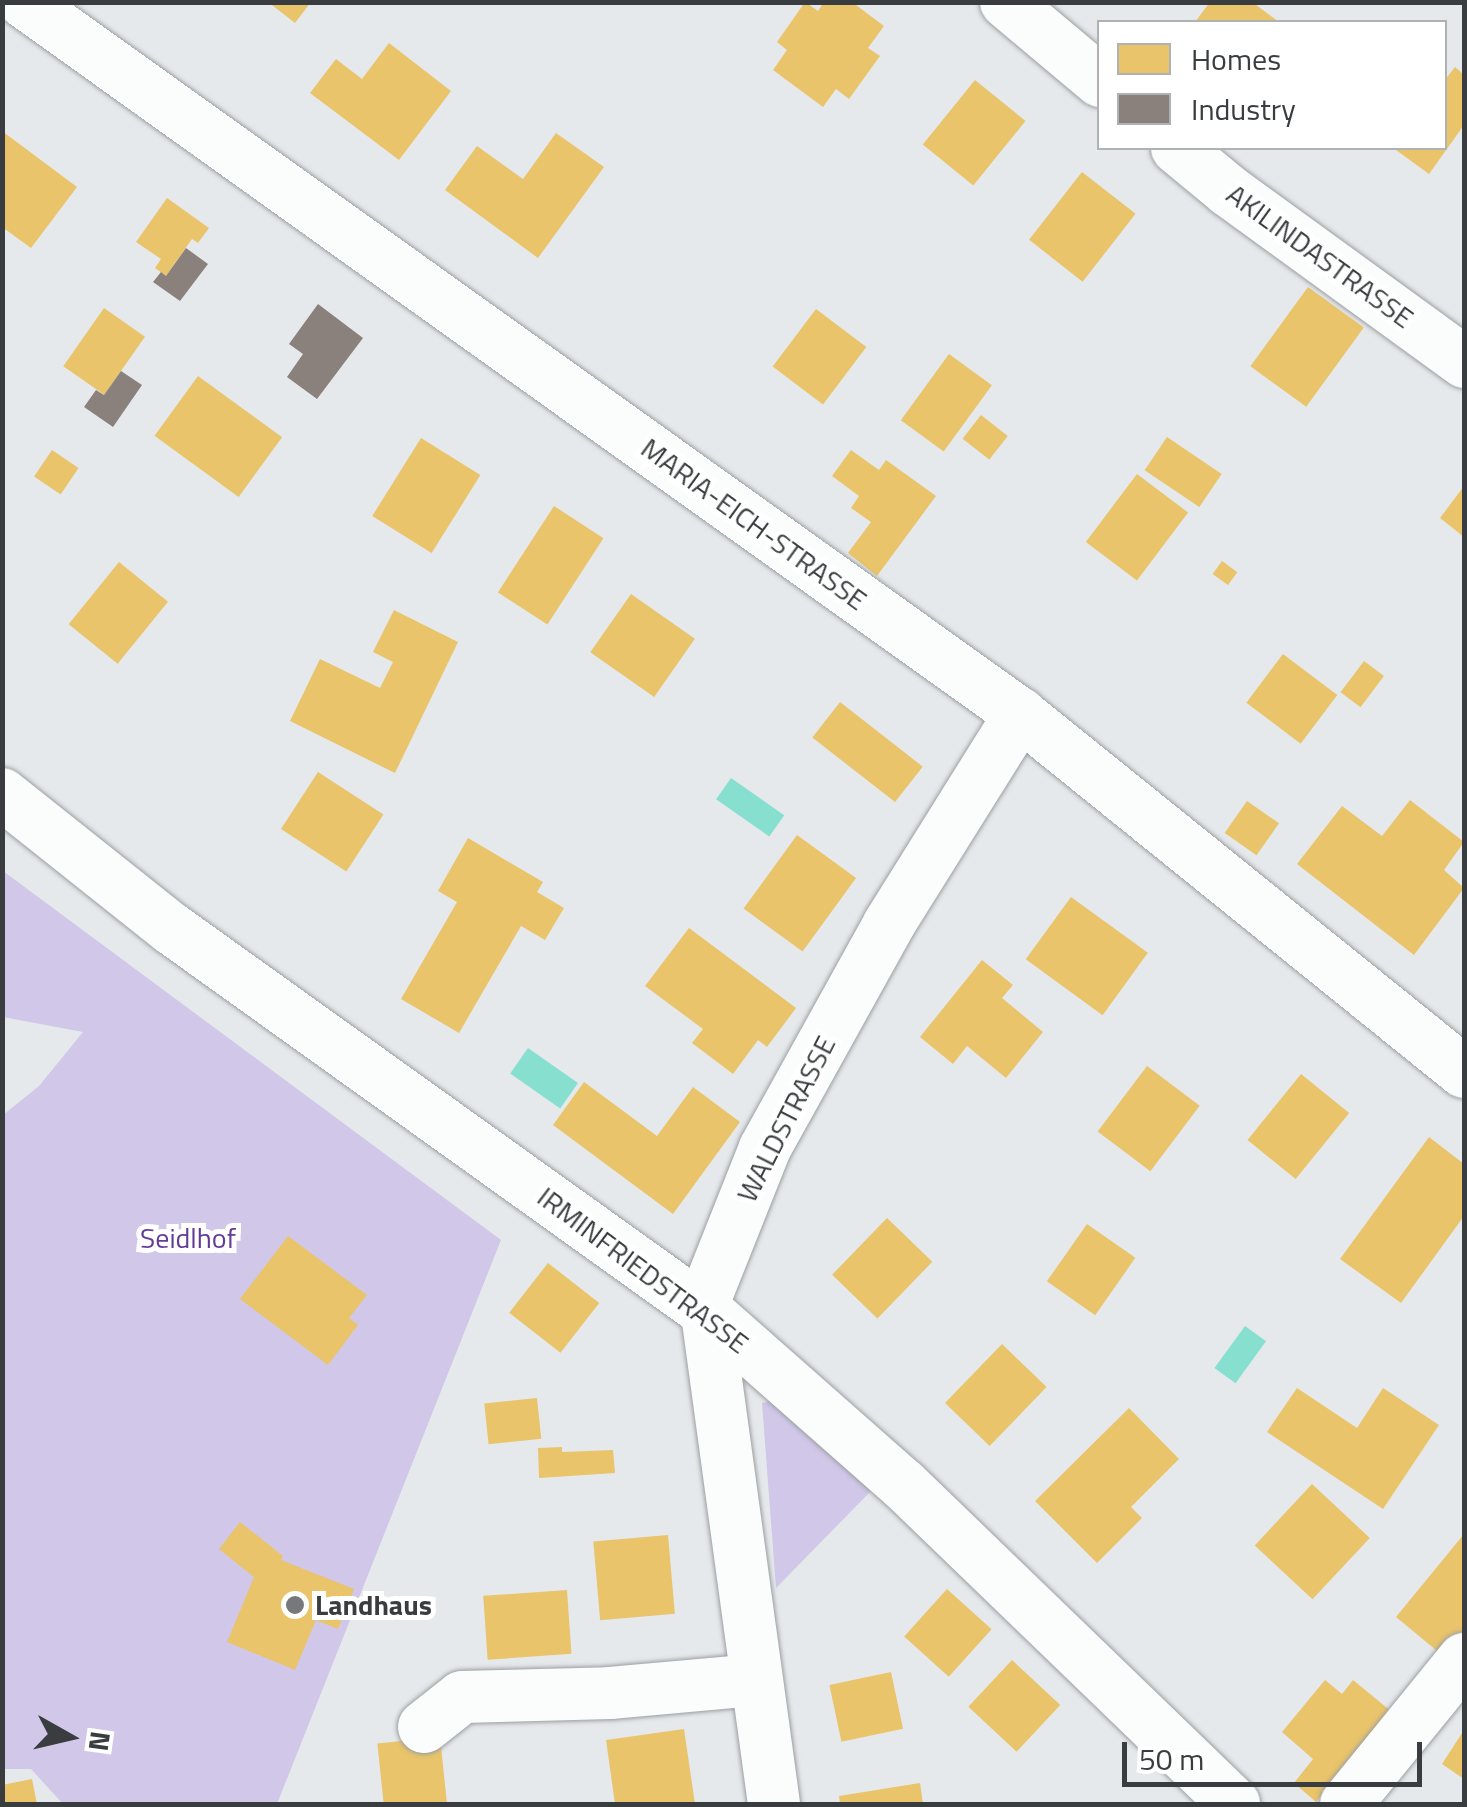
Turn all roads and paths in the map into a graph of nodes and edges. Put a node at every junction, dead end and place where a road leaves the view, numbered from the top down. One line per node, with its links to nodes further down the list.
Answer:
1 (24, 2): 6 (street, MARIA-EICH-STRASSE)
2 (1006, 2): 3 (street)
3 (1097, 79)
4 (1179, 150): 5 (street, AKILINDASTRASSE)
5 (1464, 362)
6 (1020, 714): 8 (street, MARIA-EICH-STRASSE); 9 (street, WALDSTRASSE)
7 (2, 794): 9 (street, IRMINFRIEDSTRASSE)
8 (1464, 1072)
9 (710, 1315): 11 (street, WALDSTRASSE); 14 (street, IRMINFRIEDSTRASSE)
10 (1464, 1659): 15 (street)
11 (756, 1680): 12 (street); 13 (street, WALDSTRASSE)
12 (424, 1727)
13 (774, 1804)
14 (1234, 1804)
15 (1346, 1804)

